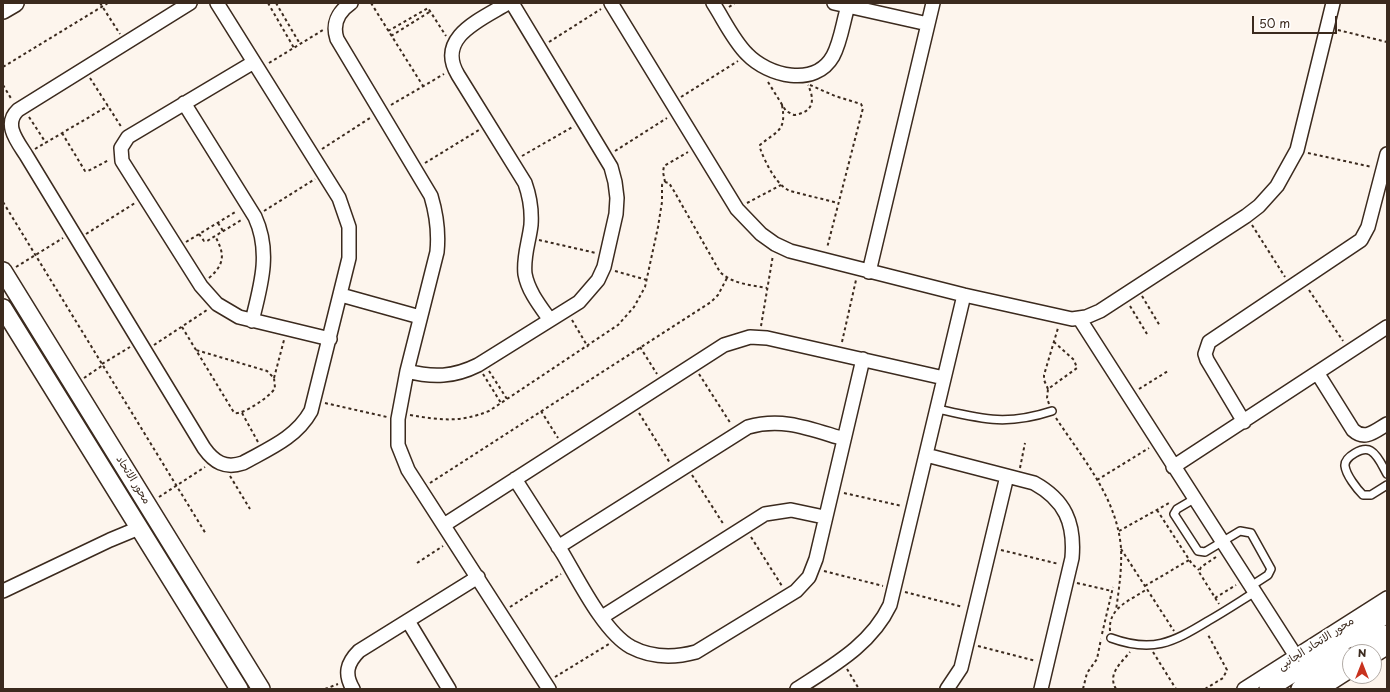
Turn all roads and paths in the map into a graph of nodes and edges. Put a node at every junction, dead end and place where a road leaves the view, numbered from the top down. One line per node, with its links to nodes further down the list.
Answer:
1 (15, 3): 19 (street)
2 (100, 3): 17 (path)
3 (108, 3): 17 (path)
4 (190, 3): 29 (street)
5 (217, 3): 35 (street)
6 (269, 3): 22 (path)
7 (276, 3): 21 (path)
8 (351, 3): 23 (street)
9 (371, 3): 26 (path)
10 (508, 3): 31 (street)
11 (512, 3): 33 (street)
12 (611, 3): 33 (path); 46 (street)
13 (713, 3): 34 (street)
14 (834, 3): 18 (street)
15 (933, 3): 24 (street)
16 (1333, 3): 25 (street)
17 (102, 6): 29 (path); 36 (path)
18 (848, 6): 24 (street); 39 (street)
19 (3, 10)
20 (431, 11): 26 (path); 27 (path); 31 (path)
21 (282, 13): 22 (path); 30 (path)
22 (276, 17): 32 (path)
23 (336, 22): 30 (path); 59 (street)
24 (928, 24): 81 (street)
25 (1327, 27): 28 (path); 53 (street)
26 (388, 31): 27 (path)
27 (391, 36): 41 (path)
28 (1387, 42)
29 (126, 43): 37 (street)
30 (300, 44): 32 (path)
31 (453, 47): 48 (street)
32 (294, 48): 35 (path)
33 (539, 48): 47 (street)
34 (747, 55): 39 (street); 46 (path)
35 (256, 66): 42 (street); 61 (street)
36 (3, 67)
37 (84, 68): 43 (path); 45 (street)
38 (767, 80): 44 (path)
39 (805, 80): 44 (path); 66 (path)
40 (3, 85): 45 (path)
41 (423, 86)
42 (184, 103): 50 (street); 68 (street)
43 (108, 106): 49 (path); 50 (path)
44 (782, 106): 63 (path)
45 (20, 108): 51 (path); 56 (street)
46 (674, 108): 52 (street); 57 (path)
47 (584, 120): 57 (street); 58 (path)
48 (488, 124): 58 (street); 59 (path)
49 (62, 133): 51 (path); 54 (path)
50 (128, 137): 54 (street)
51 (46, 143): 56 (path)
52 (698, 146): 62 (path); 67 (street)
53 (1297, 150): 60 (path); 69 (street)
54 (121, 154): 64 (street)
55 (1387, 154): 60 (street)
56 (26, 155): 73 (street)
57 (605, 157): 80 (street)
58 (512, 162): 75 (street)
59 (416, 169): 96 (street)
60 (1383, 170): 85 (street)
61 (324, 174): 68 (path); 90 (street)
62 (665, 182): 83 (path); 84 (path)
63 (781, 185): 66 (path); 67 (path)
64 (145, 197): 73 (path); 77 (street)
65 (3, 202): 78 (path)
66 (838, 203): 79 (path)
67 (737, 209): 76 (street)
68 (251, 212): 70 (path); 71 (path); 100 (street)
69 (1246, 216): 87 (street); 89 (path)
70 (218, 223): 71 (path); 72 (path)
71 (223, 231): 74 (path)
72 (199, 234): 74 (path); 77 (path)
73 (75, 236): 78 (path); 109 (street)
74 (215, 236): 86 (path)
75 (528, 237): 80 (path); 99 (street)
76 (775, 244): 79 (street); 88 (path)
77 (177, 248): 86 (street)
78 (35, 255): 82 (path); 117 (path)
79 (824, 260): 81 (street)
80 (605, 261): 84 (path); 95 (street)
81 (864, 271): 91 (street); 114 (path)
82 (4, 273): 125 (street, محور الاتحاد)
83 (727, 278): 88 (path); 111 (path)
84 (647, 280): 110 (path)
85 (1303, 280): 89 (street); 113 (path)
86 (201, 286): 93 (street)
87 (1136, 287): 92 (street); 101 (path)
88 (767, 288): 106 (path)
89 (1292, 288): 137 (street)
90 (341, 295): 96 (street); 107 (street)
91 (964, 295): 97 (street); 123 (street)
92 (1124, 296): 98 (street); 105 (path)
93 (217, 304): 100 (street); 102 (path)
94 (3, 308): 167 (street, محور الاتحاد)
95 (566, 310): 99 (street); 110 (path)
96 (420, 317): 119 (street)
97 (1062, 318): 98 (street); 108 (path)
98 (1079, 318): 127 (street)
99 (550, 320): 116 (street)
100 (252, 321): 104 (street)
101 (1160, 326)
102 (182, 327): 109 (path); 112 (path)
103 (1387, 327): 113 (street)
104 (288, 329): 107 (street); 122 (path)
105 (1147, 334)
106 (759, 337): 114 (street); 118 (street)
107 (330, 339): 129 (street)
108 (1054, 342): 126 (path); 126 (path)
109 (142, 346): 117 (path); 148 (street)
110 (588, 346): 130 (path)
111 (640, 346): 124 (path); 133 (path)
112 (196, 350): 122 (path); 135 (path)
113 (1351, 352): 121 (street)
114 (839, 354): 115 (street)
115 (863, 359): 123 (street); 141 (street)
116 (480, 363): 119 (street); 128 (path); 130 (path)
117 (102, 364): 125 (path); 155 (path)
118 (693, 364): 124 (street); 139 (path)
119 (407, 371): 136 (street)
120 (1168, 371): 127 (path)
121 (1318, 374): 137 (street); 140 (street)
122 (274, 378): 135 (path)
123 (944, 378): 132 (street)
124 (663, 383): 131 (street)
125 (73, 385): 160 (street, محور الاتحاد)
126 (1048, 389): 134 (path)
127 (1128, 395): 143 (street)
128 (507, 399)
129 (314, 400): 136 (path); 146 (street)
130 (501, 403): 136 (path)
131 (633, 403): 144 (street); 150 (path)
132 (938, 409): 134 (lane); 147 (street)
133 (540, 411): 144 (path); 157 (path)
134 (1052, 411): 154 (path)
135 (242, 413): 146 (path)
136 (398, 416): 157 (street)
137 (1244, 422): 149 (street)
138 (1387, 424): 140 (street)
139 (736, 433): 141 (street); 150 (street)
140 (1362, 436): 145 (lane)
141 (844, 439): 158 (street)
142 (1025, 443): 152 (path)
143 (1158, 443): 149 (street); 154 (path)
144 (564, 448): 153 (street)
145 (1362, 450): 151 (lane); 156 (lane)
146 (263, 452): 148 (street)
147 (926, 455): 152 (street); 161 (street)
148 (219, 462): 155 (path); 162 (path)
149 (1173, 467): 159 (street)
150 (681, 469): 170 (path); 173 (street)
151 (1387, 474)
152 (1012, 478): 174 (street); 178 (street)
153 (515, 479): 165 (street); 173 (street)
154 (1097, 480): 168 (path)
155 (176, 485): 160 (path); 169 (path)
156 (1387, 485)
157 (420, 489): 165 (street)
158 (831, 490): 161 (path); 164 (street)
159 (1192, 495): 163 (path); 172 (street); 172 (lane)
160 (148, 504): 215 (street, محور الاتحاد)
161 (914, 508): 207 (street)
162 (250, 509)
163 (1157, 510): 168 (path); 176 (path)
164 (824, 517): 166 (street); 189 (street)
165 (444, 525): 171 (street)
166 (744, 526): 170 (street); 189 (path)
167 (139, 528): 187 (street); 214 (street, محور الاتحاد)
168 (1118, 531): 175 (path)
169 (206, 534)
170 (730, 535): 196 (street)
171 (454, 539): 177 (path); 181 (street)
172 (1224, 546): 180 (path); 184 (street); 184 (lane)
173 (558, 547): 179 (street)
174 (990, 547): 178 (path); 203 (street)
175 (1121, 548): 183 (path); 192 (path)
176 (1189, 560): 180 (path); 183 (path)
177 (417, 563)
178 (1070, 566): 182 (street)
179 (571, 568): 194 (path); 196 (street)
180 (1200, 570): 190 (path)
181 (478, 577): 194 (street); 197 (street)
182 (1066, 580): 188 (path); 209 (street)
183 (1145, 586): 186 (path)
184 (1251, 586): 190 (path); 193 (lane); 208 (street)
185 (1113, 587): 188 (path)
186 (1147, 589): 192 (path); 202 (path)
187 (3, 591)
188 (1112, 592): 222 (path)
189 (788, 596): 200 (street)
190 (1215, 598): 193 (path)
191 (1387, 598): 208 (street, محور الاتحاد الجانبى)
192 (1116, 610): 201 (path)
193 (1224, 612): 198 (lane)
194 (501, 613): 213 (street)
195 (1387, 614): 208 (street)
196 (602, 617): 200 (street)
197 (408, 621): 216 (street); 217 (street)
198 (1202, 625): 202 (lane); 225 (path)
199 (1387, 634): 204 (street)
200 (619, 638): 213 (path)
201 (1111, 638): 205 (lane)
202 (1179, 638): 206 (lane)
203 (968, 643): 209 (path); 220 (street)
204 (1371, 644)
205 (1136, 645): 206 (lane); 223 (path)
206 (1149, 646): 224 (path)
207 (841, 660): 218 (street); 219 (path)
208 (1300, 661): 212 (street); 226 (street, محور الاتحاد الجانبى); 227 (street)
209 (1046, 664): 221 (street)
210 (1342, 664): 212 (street)
211 (1342, 674): 212 (street)
212 (1317, 684)
213 (547, 686)
214 (238, 689)
215 (261, 689)
216 (353, 689)
217 (449, 689)
218 (797, 689)
219 (859, 689)
220 (947, 689)
221 (1041, 689)
222 (1083, 689)
223 (1116, 689)
224 (1176, 689)
225 (1205, 689)
226 (1244, 689)
227 (1268, 689)

